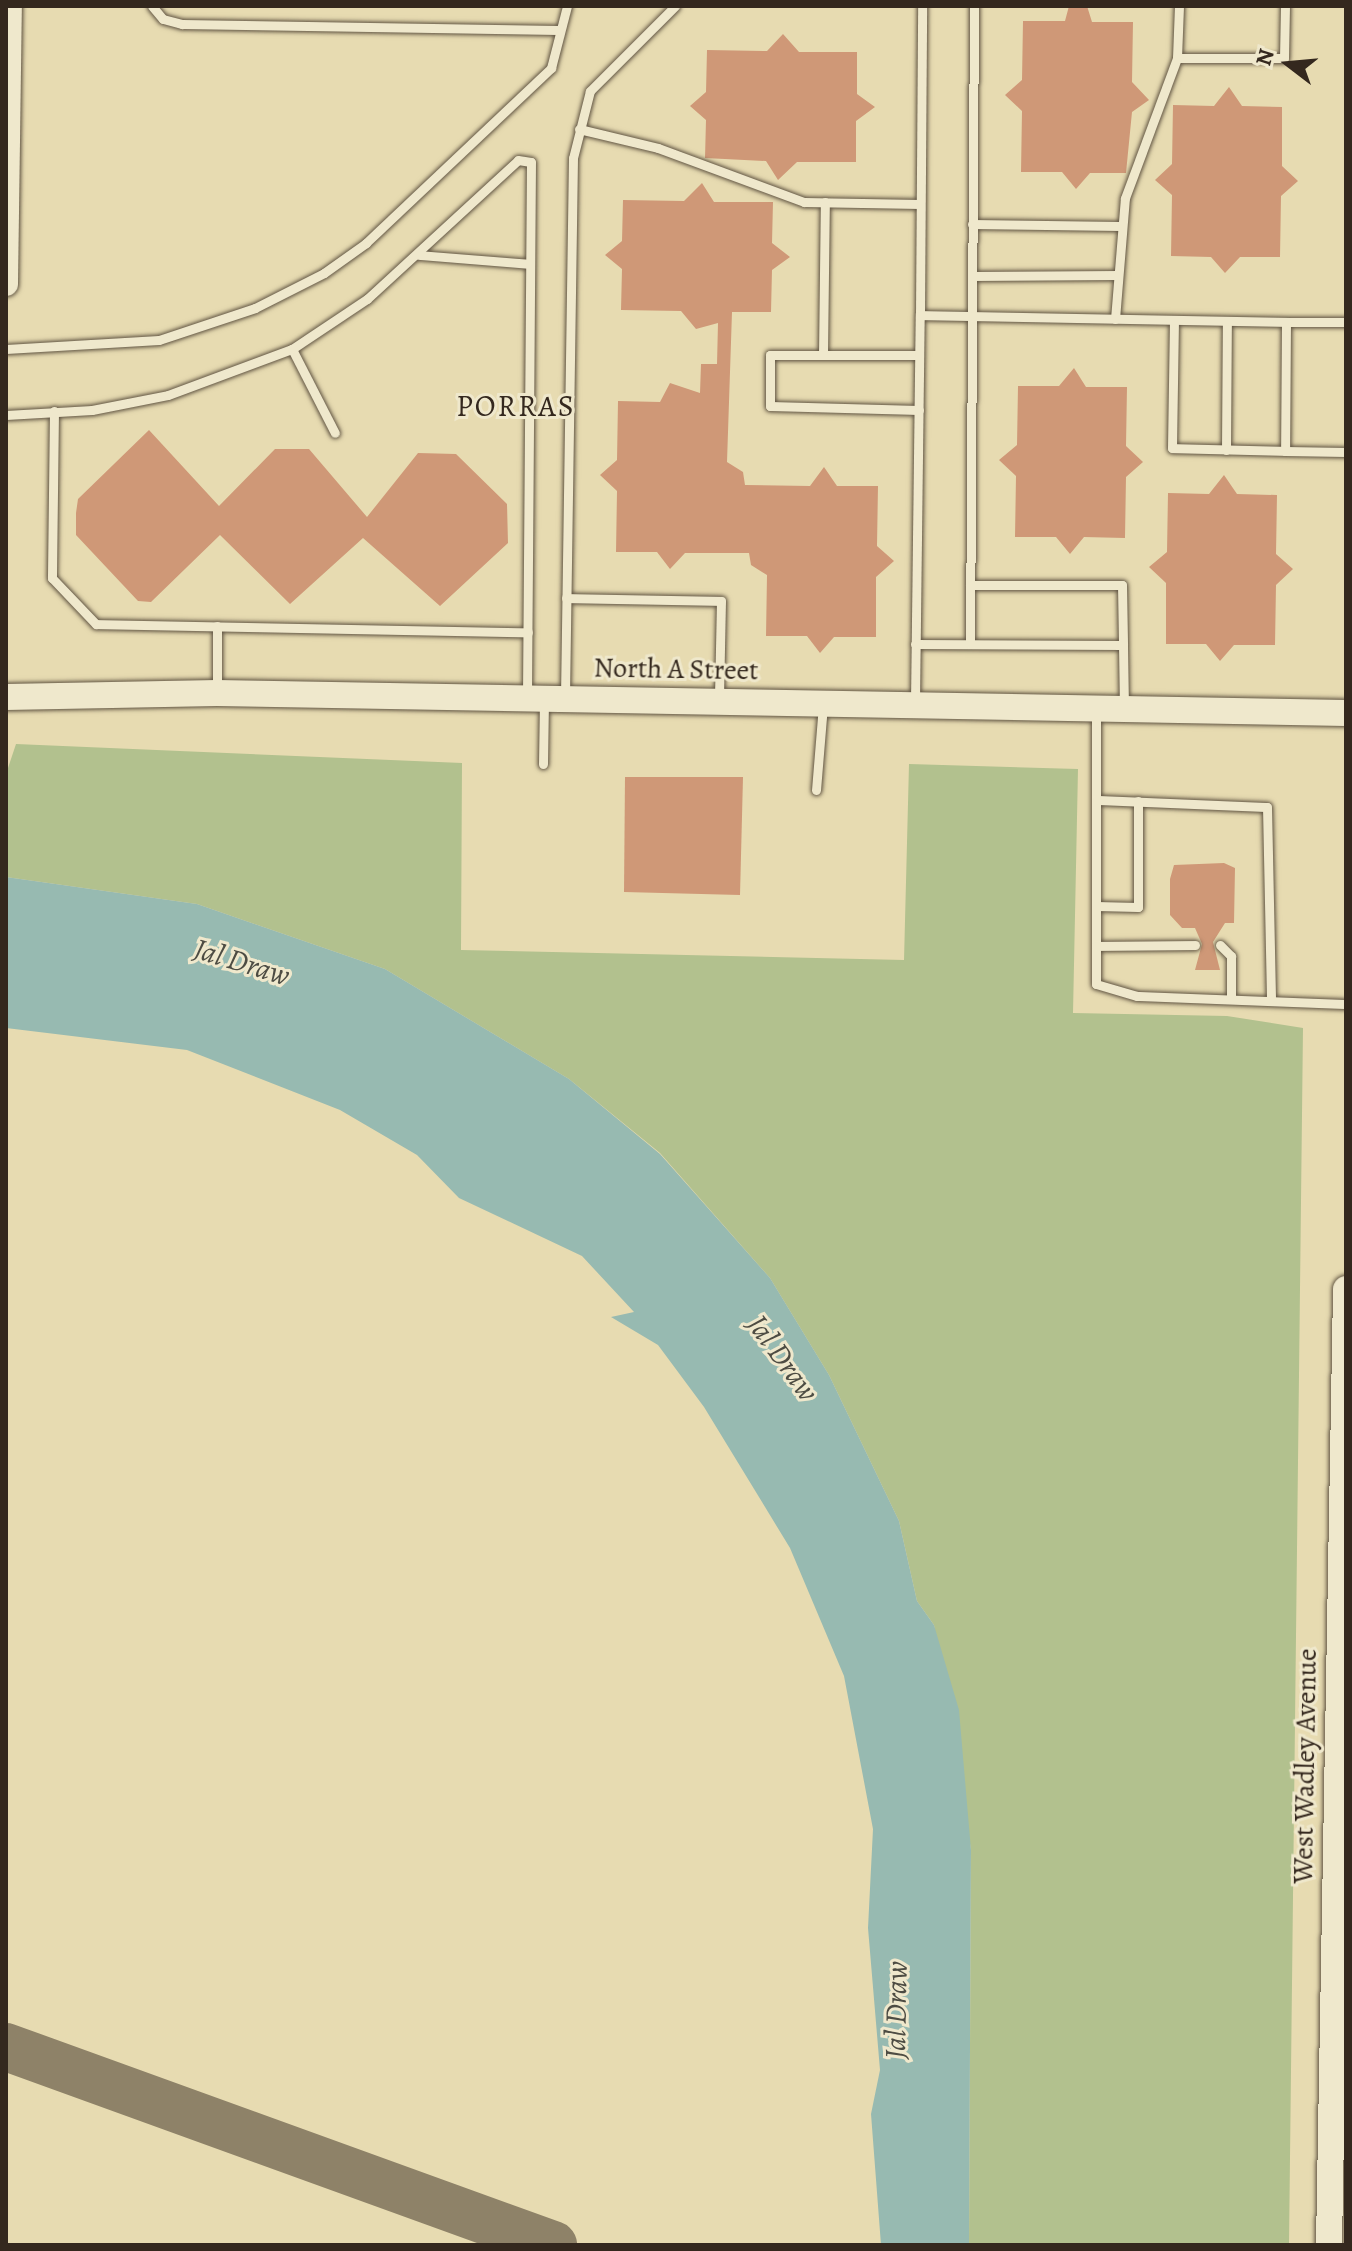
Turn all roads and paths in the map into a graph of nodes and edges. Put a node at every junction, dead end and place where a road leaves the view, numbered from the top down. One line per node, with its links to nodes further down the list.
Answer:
1 (10, 6): 20 (street)
2 (152, 6): 9 (lane)
3 (567, 6): 9 (lane)
4 (675, 6): 11 (lane)
5 (922, 6): 13 (lane)
6 (974, 6): 14 (lane)
7 (1179, 6): 10 (lane)
8 (1285, 6): 10 (lane)
9 (558, 30): 28 (lane)
10 (1177, 58): 15 (lane)
11 (579, 129): 12 (lane); 40 (lane)
12 (825, 202): 13 (lane); 30 (lane)
13 (920, 204): 21 (lane)
14 (972, 224): 15 (lane); 19 (lane)
15 (1120, 226): 18 (lane)
16 (419, 255): 17 (lane); 17 (lane); 29 (lane)
17 (530, 264): 42 (lane)
18 (1118, 275): 19 (lane); 23 (lane)
19 (972, 276): 22 (lane)
20 (6, 284)
21 (920, 315): 22 (lane); 31 (lane)
22 (972, 316): 23 (lane); 39 (lane)
23 (1115, 319): 24 (lane)
24 (1174, 320): 25 (lane); 36 (lane)
25 (1227, 321): 26 (lane); 36 (lane)
26 (1286, 322): 27 (lane); 37 (lane)
27 (1346, 322)
28 (6, 349)
29 (292, 349): 33 (lane); 35 (lane)
30 (823, 355): 31 (lane); 32 (lane)
31 (919, 355): 32 (lane)
32 (919, 410): 43 (lane)
33 (54, 411): 34 (lane); 41 (lane)
34 (6, 415)
35 (335, 433)
36 (1226, 450): 37 (lane)
37 (1285, 451): 38 (lane)
38 (1346, 452)
39 (970, 585): 44 (lane); 45 (lane)
40 (566, 598): 48 (lane); 49 (lane)
41 (217, 626): 42 (lane); 46 (lane)
42 (528, 632): 48 (lane)
43 (915, 644): 44 (lane); 51 (lane)
44 (970, 644): 45 (lane)
45 (1123, 645): 53 (lane)
46 (217, 693): 47 (main road, North A Street); 48 (main road, North A Street)
47 (6, 697)
48 (545, 699): 49 (main road, North A Street); 55 (lane)
49 (719, 701): 50 (main road, North A Street)
50 (823, 703): 51 (main road, North A Street); 56 (lane)
51 (914, 704): 52 (main road, North A Street)
52 (1096, 708): 53 (main road, North A Street); 57 (lane)
53 (1124, 709): 54 (main road, North A Street)
54 (1346, 713)
55 (543, 764)
56 (816, 790)
57 (1097, 800): 58 (lane); 59 (lane)
58 (1138, 801): 59 (lane); 64 (lane)
59 (1096, 906): 62 (lane)
60 (1195, 945): 62 (lane)
61 (1220, 945): 63 (lane)
62 (1096, 946): 63 (lane)
63 (1231, 996): 64 (lane)
64 (1271, 998): 65 (lane)
65 (1346, 1004)
66 (1346, 1289): 67 (main road, West Wadley Avenue)
67 (1329, 2245)

